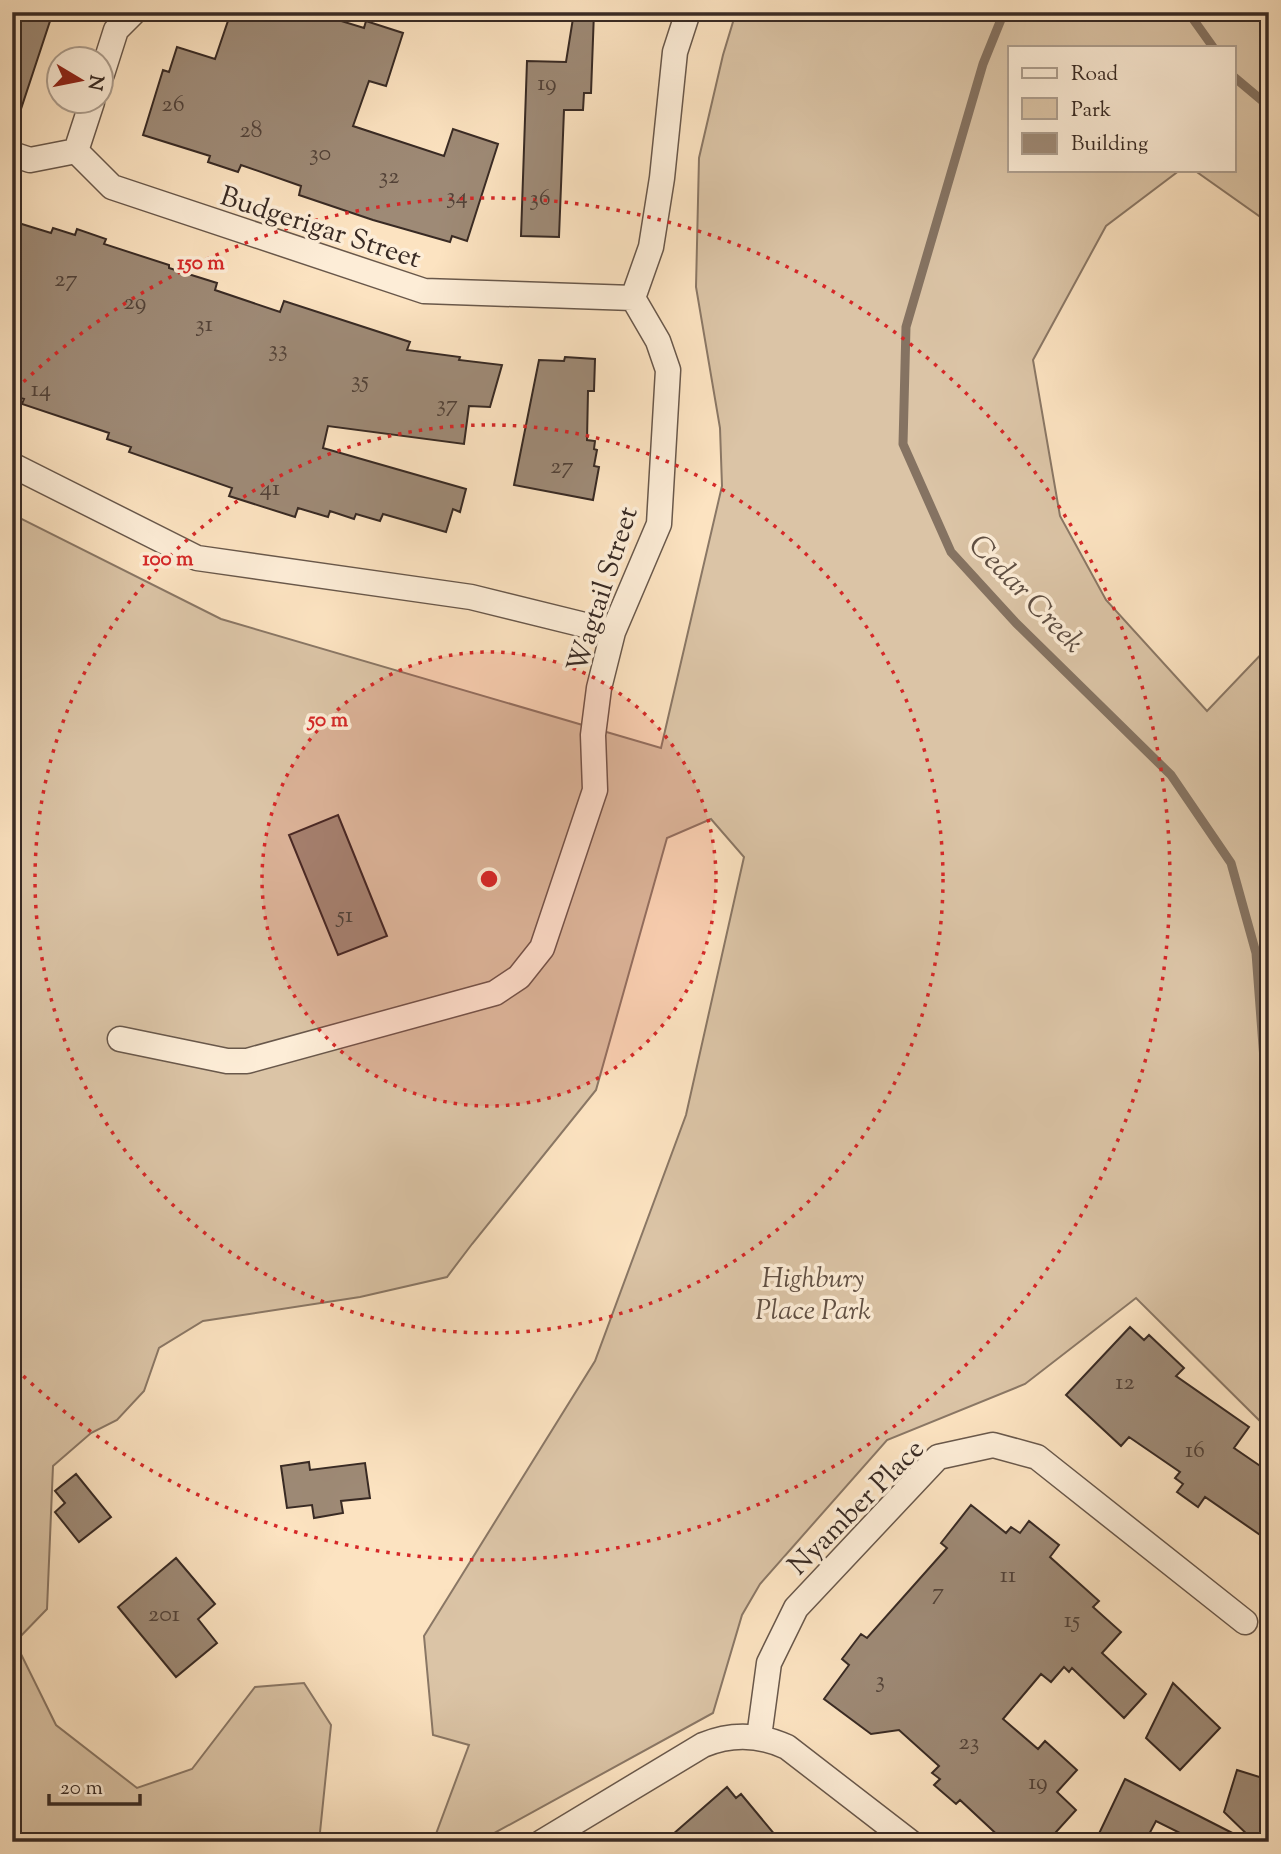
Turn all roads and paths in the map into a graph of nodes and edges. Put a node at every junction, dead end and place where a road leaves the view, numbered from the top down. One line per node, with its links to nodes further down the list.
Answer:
1 (134, 12): 3 (street)
2 (688, 12): 7 (street)
3 (111, 46)
4 (87, 116): 5 (street)
5 (76, 151): 6 (street); 7 (street, Budgerigar Street)
6 (12, 154)
7 (633, 298): 9 (street, Wagtail Street)
8 (12, 465): 9 (street)
9 (613, 632): 10 (street, Wagtail Street)
10 (120, 1038)
11 (1245, 1622): 12 (street, Nyamber Place)
12 (759, 1737): 13 (street); 14 (street)
13 (542, 1842)
14 (910, 1842)

